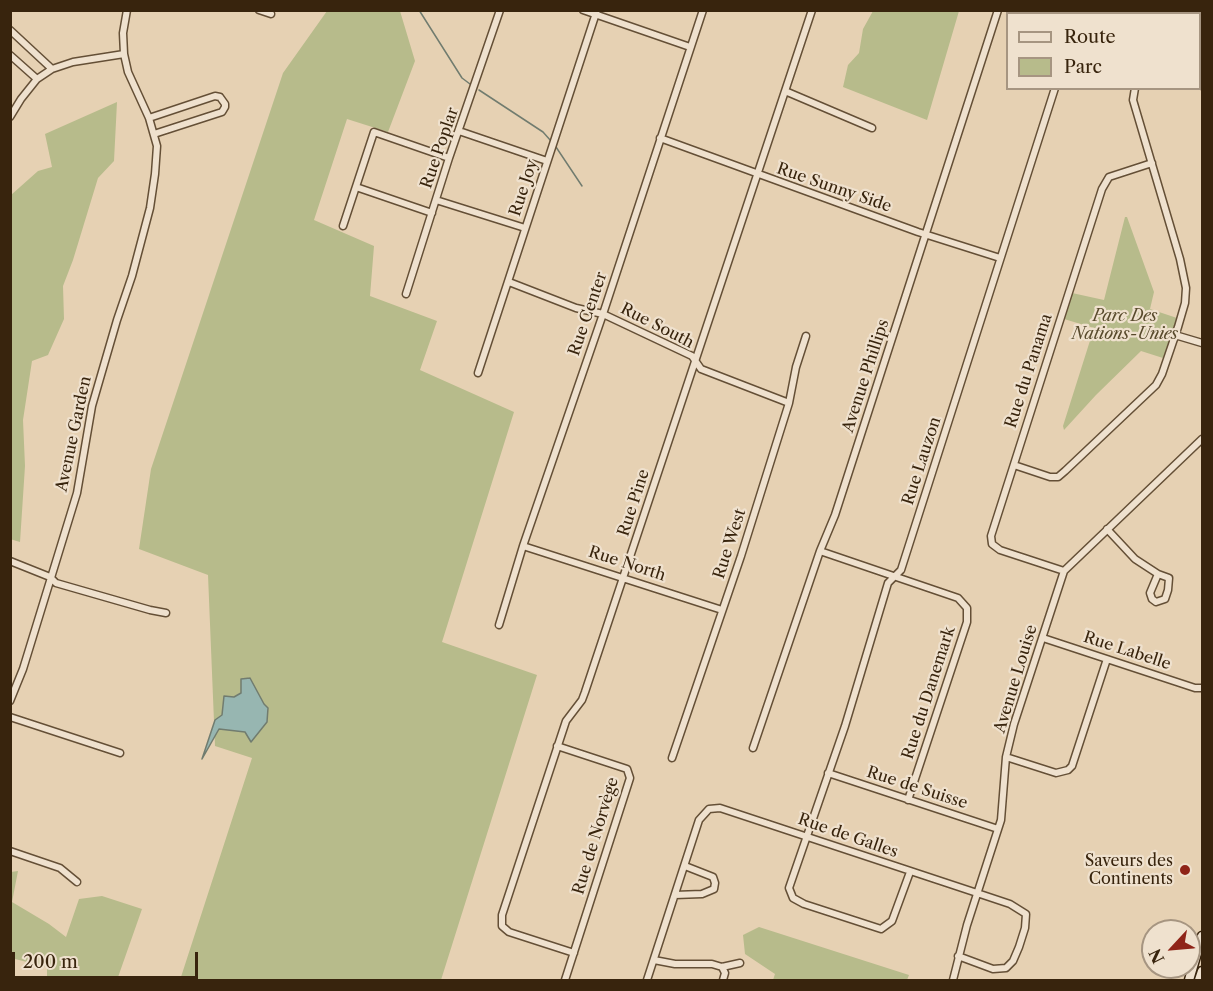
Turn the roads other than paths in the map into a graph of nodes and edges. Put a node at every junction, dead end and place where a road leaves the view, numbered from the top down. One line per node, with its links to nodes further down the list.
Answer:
1 (127, 10): 12 (street, Avenue Garden)
2 (260, 10): 9 (street)
3 (500, 10): 22 (street, Rue Poplar)
4 (583, 10): 8 (street)
5 (703, 10): 11 (street, Rue Center)
6 (812, 10): 16 (street, Rue Pine)
7 (998, 10): 34 (street, Avenue Phillips)
8 (596, 13): 11 (street); 26 (street, Rue Joy)
9 (271, 15)
10 (10, 30): 14 (street)
11 (690, 47): 24 (street, Rue Center)
12 (124, 54): 14 (street); 20 (street, Avenue Garden)
13 (10, 55): 15 (street)
14 (52, 69): 15 (street)
15 (38, 80): 19 (street)
16 (785, 90): 21 (street); 28 (street, Rue Pine)
17 (1054, 90): 35 (street, Rue Lauzon)
18 (1135, 90): 27 (street)
19 (10, 117)
20 (149, 118): 23 (street, Avenue Garden); 23 (street)
21 (872, 128)
22 (459, 131): 25 (street, Rue Poplar); 26 (street)
23 (154, 134): 53 (street, Avenue Garden)
24 (660, 138): 28 (street, Rue Sunny Side); 38 (street, Rue Center)
25 (450, 158): 29 (street); 30 (street, Rue Poplar)
26 (548, 161): 33 (street, Rue Joy)
27 (1152, 164): 39 (street); 46 (street, Rue du Panama)
28 (758, 175): 34 (street, Rue Sunny Side); 42 (street, Rue Pine)
29 (356, 187): 31 (street); 32 (street)
30 (436, 200): 31 (street, Rue Poplar); 33 (street)
31 (432, 213): 37 (street, Rue Poplar)
32 (344, 226)
33 (525, 228): 36 (street, Rue Joy)
34 (926, 234): 35 (street, Rue Sunny Side); 49 (street, Avenue Phillips)
35 (1000, 258): 55 (street, Rue Lauzon)
36 (509, 282): 38 (street, Rue South); 43 (street, Rue Joy)
37 (406, 294)
38 (603, 314): 42 (street, Rue South); 48 (street, Rue Center)
39 (1175, 335): 41 (street); 46 (street)
40 (806, 336): 44 (street, Rue West)
41 (1203, 343)
42 (695, 362): 44 (street, Rue South); 54 (street, Rue Pine)
43 (478, 373)
44 (789, 403): 56 (street, Rue West)
45 (1203, 439): 47 (street, Avenue Louise)
46 (1014, 465): 51 (street, Rue du Panama)
47 (1107, 529): 51 (street, Avenue Louise); 52 (street)
48 (523, 546): 54 (street, Rue North); 58 (street, Rue Center)
49 (820, 551): 55 (street, Rue du Danemark); 65 (street, Avenue Phillips)
50 (10, 561): 53 (street)
51 (1064, 571): 59 (street, Avenue Louise)
52 (1158, 574)
53 (50, 577): 57 (street); 62 (street, Avenue Garden)
54 (624, 577): 56 (street, Rue North); 64 (street, Rue Pine)
55 (895, 577): 69 (street, Rue Lauzon); 70 (street, Rue du Danemark)
56 (722, 610): 67 (street, Rue West)
57 (166, 613)
58 (499, 625)
59 (1043, 638): 60 (street, Rue Labelle); 68 (street, Avenue Louise)
60 (1107, 659): 61 (street, Rue Labelle); 68 (street)
61 (1203, 688)
62 (10, 701)
63 (10, 717): 66 (street)
64 (557, 747): 80 (street, Rue Pine); 80 (street, Rue de Norvège)
65 (753, 748)
66 (120, 753)
67 (672, 758)
68 (1006, 758): 71 (street, Avenue Louise)
69 (828, 773): 70 (street, Rue de Suisse); 72 (street, Rue Lauzon)
70 (908, 800): 71 (street, Rue de Suisse)
71 (998, 829): 77 (street, Avenue Louise)
72 (807, 836): 74 (street, Rue de Galles); 75 (street, Rue de Galles); 75 (street, Rue Lauzon)
73 (10, 851): 76 (street)
74 (685, 866): 78 (street); 78 (street)
75 (910, 872): 77 (street, Rue de Galles)
76 (77, 882)
77 (977, 893): 81 (street, Avenue Louise); 81 (street, Rue de Galles)
78 (675, 895): 82 (street)
79 (1203, 936): 90 (main road)
80 (574, 953): 86 (street, Rue de Norvège)
81 (958, 956): 89 (street, Avenue Louise)
82 (654, 960): 84 (street); 87 (street)
83 (740, 963): 84 (street)
84 (723, 967): 88 (street)
85 (1203, 970): 91 (main road)
86 (565, 981)
87 (647, 981)
88 (723, 981)
89 (953, 981)
90 (1189, 981)
91 (1199, 981)

